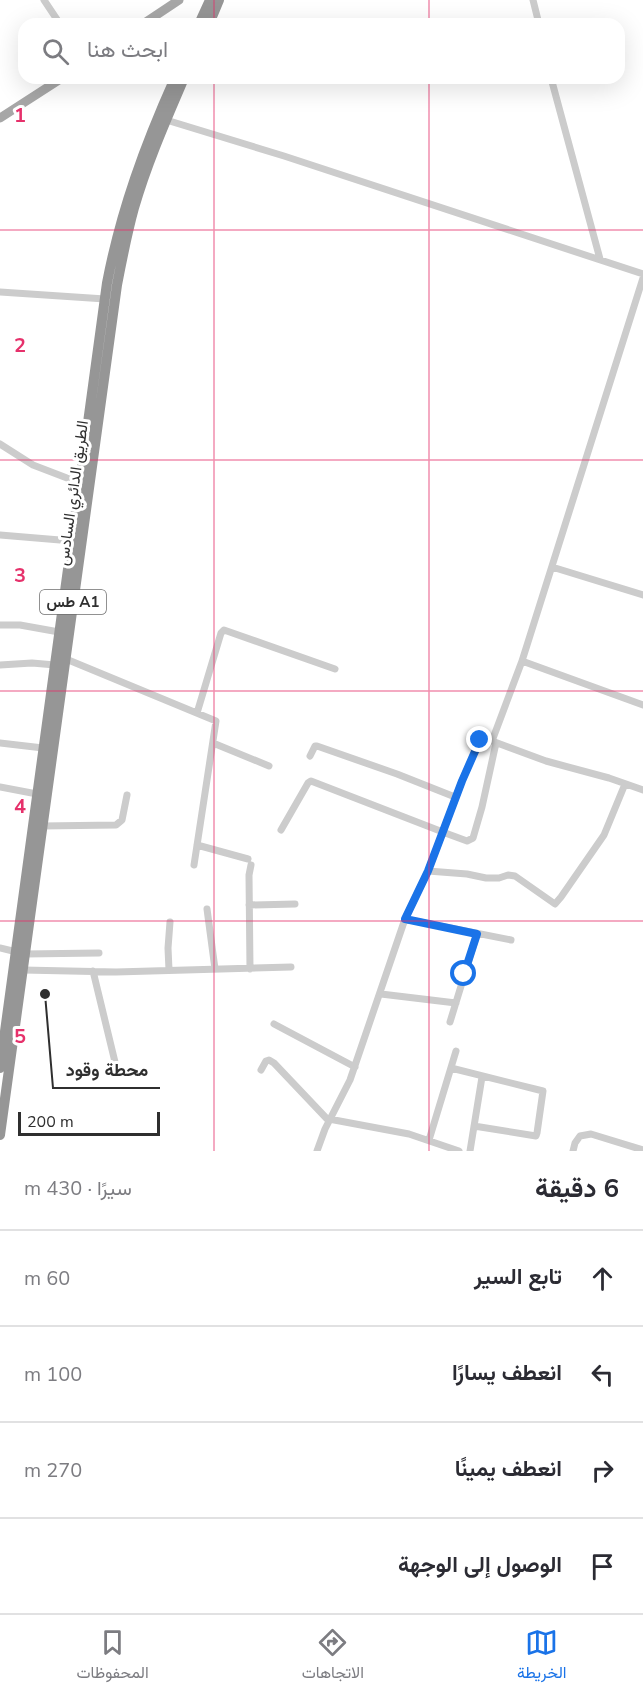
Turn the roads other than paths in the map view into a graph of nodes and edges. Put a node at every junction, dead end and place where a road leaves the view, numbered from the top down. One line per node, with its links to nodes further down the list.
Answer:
1 (44, 0): 6 (street)
2 (179, 0): 7 (main road)
3 (210, 0): 8 (highway)
4 (219, 0): 9 (highway)
5 (533, 0): 10 (street)
6 (56, 18)
7 (152, 18)
8 (202, 18)
9 (212, 18)
10 (538, 18)
11 (53, 84): 15 (main road)
12 (173, 84): 16 (highway, الطريق الدائري السادس / طس A1)
13 (181, 84): 16 (highway, الطريق الدائري السادس / طس A1)
14 (553, 84): 17 (street)
15 (0, 118)
16 (162, 118): 17 (street); 19 (highway, الطريق الدائري السادس / طس A1)
17 (600, 259): 18 (street)
18 (643, 276): 26 (street)
19 (112, 284): 21 (highway, الطريق الدائري السادس / طس A1); 30 (highway, الطريق الدائري السادس / طس A1)
20 (0, 292): 21 (street)
21 (105, 299): 23 (highway, الطريق الدائري السادس / طس A1)
22 (0, 444): 23 (street)
23 (80, 483): 25 (highway, الطريق الدائري السادس / طس A1)
24 (0, 536): 25 (street)
25 (72, 540): 29 (highway, الطريق الدائري السادس / طس A1)
26 (552, 567): 27 (street); 31 (street)
27 (643, 595)
28 (0, 625): 29 (street)
29 (59, 632): 34 (highway, الطريق الدائري السادس / طس A1)
30 (66, 659): 34 (highway, الطريق الدائري السادس / طس A1); 36 (street)
31 (522, 661): 35 (street); 37 (street)
32 (0, 665): 34 (street)
33 (335, 669): 36 (street)
34 (57, 672): 40 (highway, الطريق الدائري السادس / طس A1); 49 (highway, الطريق الدائري السادس / طس A1)
35 (643, 705)
36 (197, 713): 39 (street)
37 (494, 742): 43 (street); 48 (street); 51 (street)
38 (0, 743): 40 (street)
39 (213, 743): 42 (street); 52 (street)
40 (43, 748): 46 (highway, الطريق الدائري السادس / طس A1)
41 (310, 756): 48 (street)
42 (269, 766)
43 (625, 784): 45 (street); 54 (street)
44 (0, 787): 46 (street)
45 (643, 790)
46 (37, 794): 63 (highway, الطريق الدائري السادس / طس A1)
47 (127, 795): 49 (street)
48 (455, 797): 51 (street)
49 (42, 826): 63 (highway, الطريق الدائري السادس / طس A1)
50 (281, 830): 51 (street)
51 (442, 831): 54 (street)
52 (197, 845): 53 (street); 56 (street)
53 (194, 865)
54 (428, 871): 58 (street)
55 (295, 904): 56 (street)
56 (249, 905): 67 (street)
57 (207, 909): 66 (street)
58 (405, 919): 60 (street); 71 (street)
59 (170, 922): 69 (street)
60 (477, 934): 61 (street); 72 (street)
61 (511, 940)
62 (0, 948): 63 (street)
63 (21, 953): 64 (street); 68 (highway, الطريق الدائري السادس / طس A1); 78 (highway, الطريق الدائري السادس / طس A1)
64 (99, 953)
65 (291, 967): 67 (street)
66 (215, 969): 67 (street); 69 (street)
67 (250, 969)
68 (23, 970): 70 (street); 84 (highway, الطريق الدائري السادس / طس A1)
69 (169, 970): 70 (street)
70 (93, 971): 76 (street)
71 (381, 994): 72 (street); 77 (street)
72 (456, 1003): 73 (street)
73 (450, 1022)
74 (274, 1024): 77 (street)
75 (456, 1051): 79 (street)
76 (115, 1062)
77 (355, 1067): 82 (street)
78 (0, 1068)
79 (451, 1068): 81 (street); 85 (street)
80 (261, 1070): 82 (street)
81 (483, 1077): 83 (street); 83 (street)
82 (329, 1120): 85 (street); 86 (street)
83 (474, 1126): 88 (street)
84 (0, 1136)
85 (429, 1140): 87 (street)
86 (316, 1151)
87 (459, 1151)
88 (470, 1151)
89 (573, 1151): 90 (street)
90 (643, 1151)

